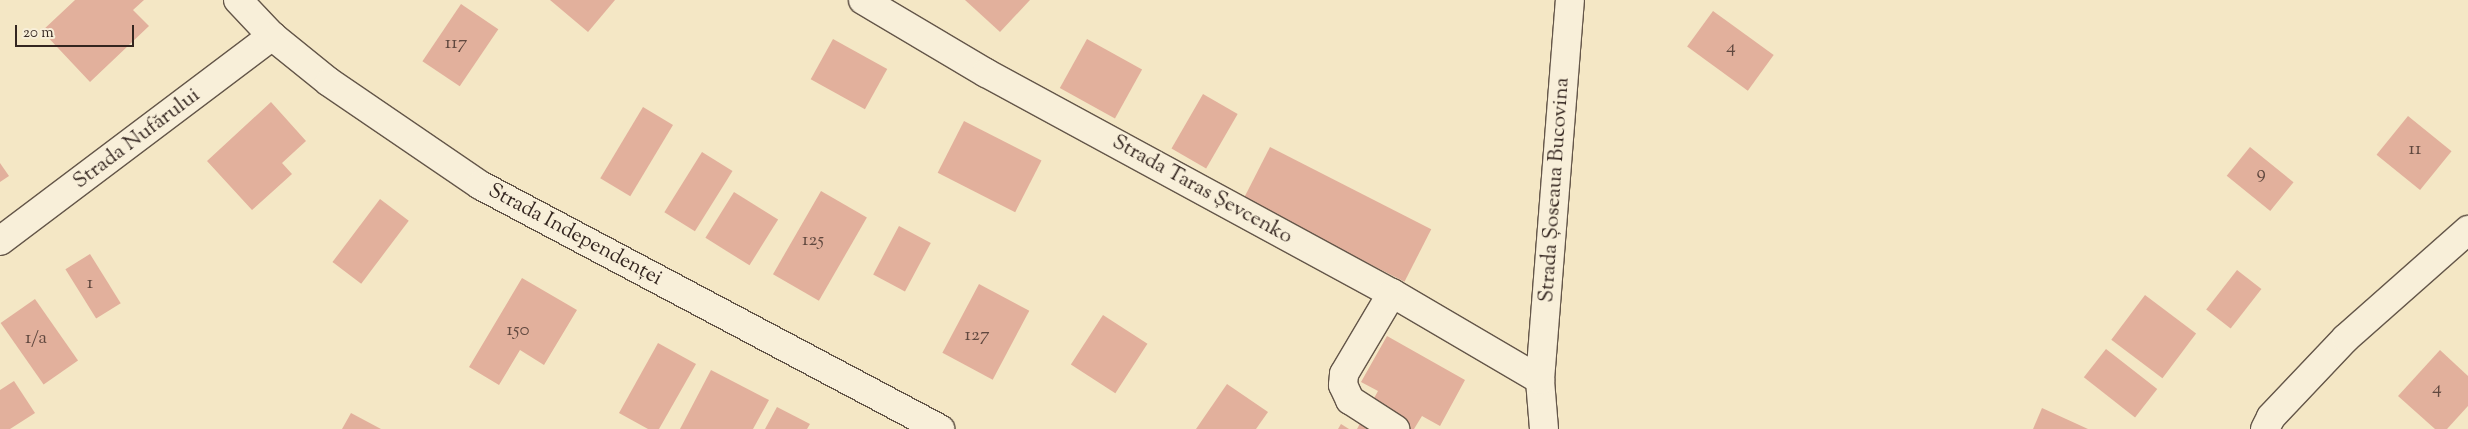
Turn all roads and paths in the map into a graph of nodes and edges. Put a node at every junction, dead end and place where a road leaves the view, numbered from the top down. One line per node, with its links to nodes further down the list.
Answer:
1 (238, 0): 4 (street, Strada Independenței)
2 (863, 0): 7 (street, Strada Taras Șevcenko)
3 (1570, 0): 8 (street, Strada Șoseaua Bucovina)
4 (272, 36): 6 (street, Strada Nufărului); 9 (street, Strada Independenței)
5 (2468, 230): 13 (street)
6 (0, 241)
7 (1392, 294): 8 (street, Strada Taras Șevcenko); 10 (street)
8 (1540, 380): 11 (street, Strada Șoseaua Bucovina); 12 (street, Strada Șoseaua Bucovina)
9 (927, 426)
10 (1395, 429)
11 (1526, 429)
12 (1544, 429)
13 (2265, 429)

